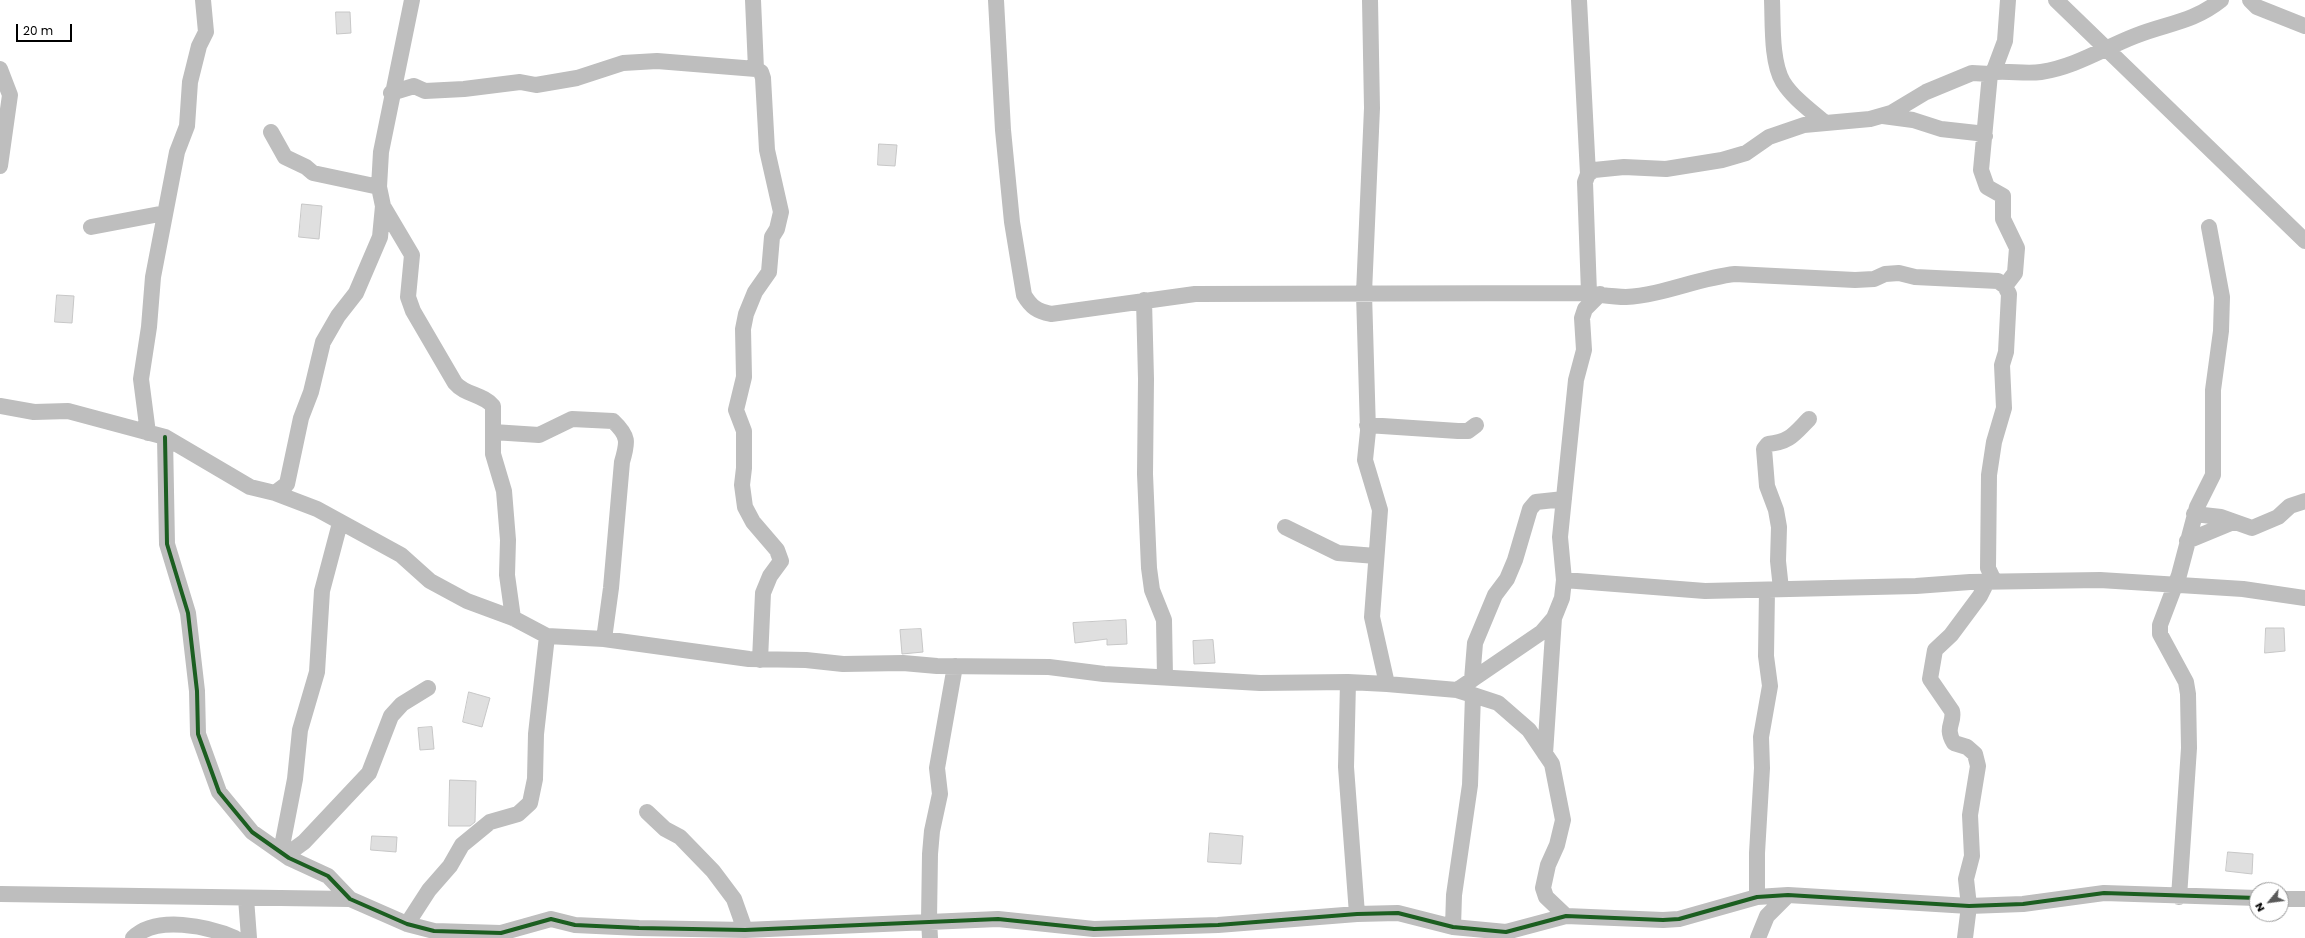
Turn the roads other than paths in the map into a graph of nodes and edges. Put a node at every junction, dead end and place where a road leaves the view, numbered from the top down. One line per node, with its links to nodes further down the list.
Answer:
1 (203, 0): 26 (street)
2 (412, 0): 17 (street)
3 (996, 0): 33 (street)
4 (1370, 0): 31 (street)
5 (1579, 0): 23 (street)
6 (1772, 0): 19 (street)
7 (2008, 0): 16 (street)
8 (2056, 0): 13 (street)
9 (2221, 0): 13 (street)
10 (2250, 0): 12 (street)
11 (751, 1): 15 (street)
12 (2305, 26)
13 (2105, 48): 16 (street); 29 (street)
14 (0, 69): 22 (street)
15 (756, 69): 17 (street); 59 (street)
16 (1992, 74): 18 (street); 21 (street)
17 (391, 93): 24 (street)
18 (1882, 116): 19 (street); 21 (street)
19 (1825, 123): 23 (street)
20 (271, 132): 24 (street)
21 (1985, 136): 30 (street)
22 (0, 166)
23 (1588, 174): 32 (street)
24 (379, 187): 25 (street)
25 (383, 206): 38 (street); 41 (street)
26 (165, 213): 27 (street); 39 (street)
27 (91, 227)
28 (2209, 227): 44 (street)
29 (2305, 241)
30 (2005, 286): 32 (street); 50 (street)
31 (1364, 293): 32 (street); 33 (street); 36 (street)
32 (1589, 297): 42 (street)
33 (1144, 300): 61 (street)
34 (0, 406): 39 (street)
35 (1809, 419): 53 (street)
36 (1367, 425): 37 (street); 49 (street)
37 (1476, 425)
38 (493, 432): 55 (street); 58 (street)
39 (148, 433): 40 (street)
40 (165, 437): 41 (street); 68 (street)
41 (284, 492): 46 (street)
42 (1564, 498): 51 (street); 64 (street)
43 (2305, 501): 45 (street)
44 (2194, 514): 45 (street); 48 (street)
45 (2233, 522): 48 (street)
46 (340, 523): 55 (street); 68 (street)
47 (1284, 527): 49 (street)
48 (2187, 541): 52 (street)
49 (1376, 556): 63 (street)
50 (1990, 577): 52 (street); 53 (street); 78 (street)
51 (1564, 580): 53 (street); 56 (street)
52 (2175, 585): 54 (street); 71 (street)
53 (1774, 589): 72 (street)
54 (2305, 598)
55 (513, 618): 57 (street)
56 (1554, 618): 64 (street); 66 (street)
57 (547, 636): 58 (street); 82 (street)
58 (604, 639): 59 (street)
59 (760, 660): 60 (street)
60 (955, 666): 61 (street); 81 (street)
61 (1165, 677): 62 (street)
62 (1348, 682): 63 (street); 79 (street)
63 (1387, 684): 64 (street)
64 (1473, 687): 66 (street); 83 (street)
65 (428, 688): 68 (street)
66 (1545, 754): 80 (street)
67 (647, 812): 85 (street)
68 (291, 854): 75 (street)
69 (0, 894): 73 (street)
70 (1788, 895): 72 (street); 78 (street); 93 (street)
71 (2179, 896): 74 (street); 78 (street)
72 (1757, 897): 80 (street)
73 (246, 898): 75 (street); 91 (street)
74 (2249, 898)
75 (350, 899): 82 (street)
76 (2289, 899): 77 (street)
77 (2305, 900)
78 (1970, 906): 94 (street)
79 (1357, 914): 83 (street); 87 (street)
80 (1566, 916): 84 (street)
81 (929, 920): 85 (street); 87 (street); 92 (street)
82 (407, 924): 88 (street)
83 (1453, 927): 84 (street)
84 (1539, 930)
85 (737, 932): 86 (street)
86 (638, 933): 88 (street)
87 (1138, 933)
88 (434, 935)
89 (133, 938): 90 (street)
90 (235, 938)
91 (249, 938)
92 (930, 938)
93 (1758, 938)
94 (1966, 938)

